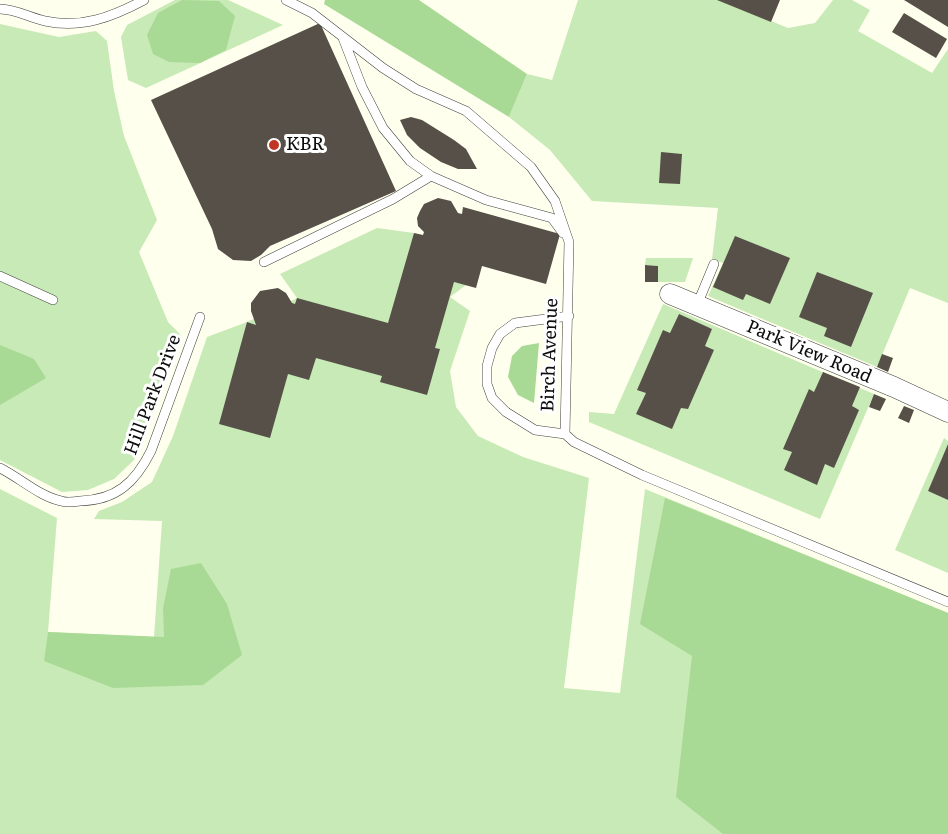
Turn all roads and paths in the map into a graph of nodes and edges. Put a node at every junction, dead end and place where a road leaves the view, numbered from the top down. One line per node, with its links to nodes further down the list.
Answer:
1 (144, 0): 3 (lane)
2 (286, 0): 4 (lane, Birch Avenue)
3 (0, 9)
4 (342, 37): 5 (lane); 6 (lane, Birch Avenue)
5 (431, 176): 6 (lane); 7 (lane)
6 (569, 242): 13 (lane, Birch Avenue)
7 (264, 262)
8 (714, 264): 12 (lane)
9 (0, 276): 11 (lane)
10 (669, 294): 12 (street, Park View Road)
11 (53, 300)
12 (697, 305): 15 (street, Park View Road)
13 (568, 316): 16 (lane, Birch Avenue); 16 (lane)
14 (200, 317): 17 (lane, Hill Park Drive)
15 (948, 412)
16 (565, 434): 18 (lane, Birch Avenue)
17 (0, 468)
18 (948, 602)

